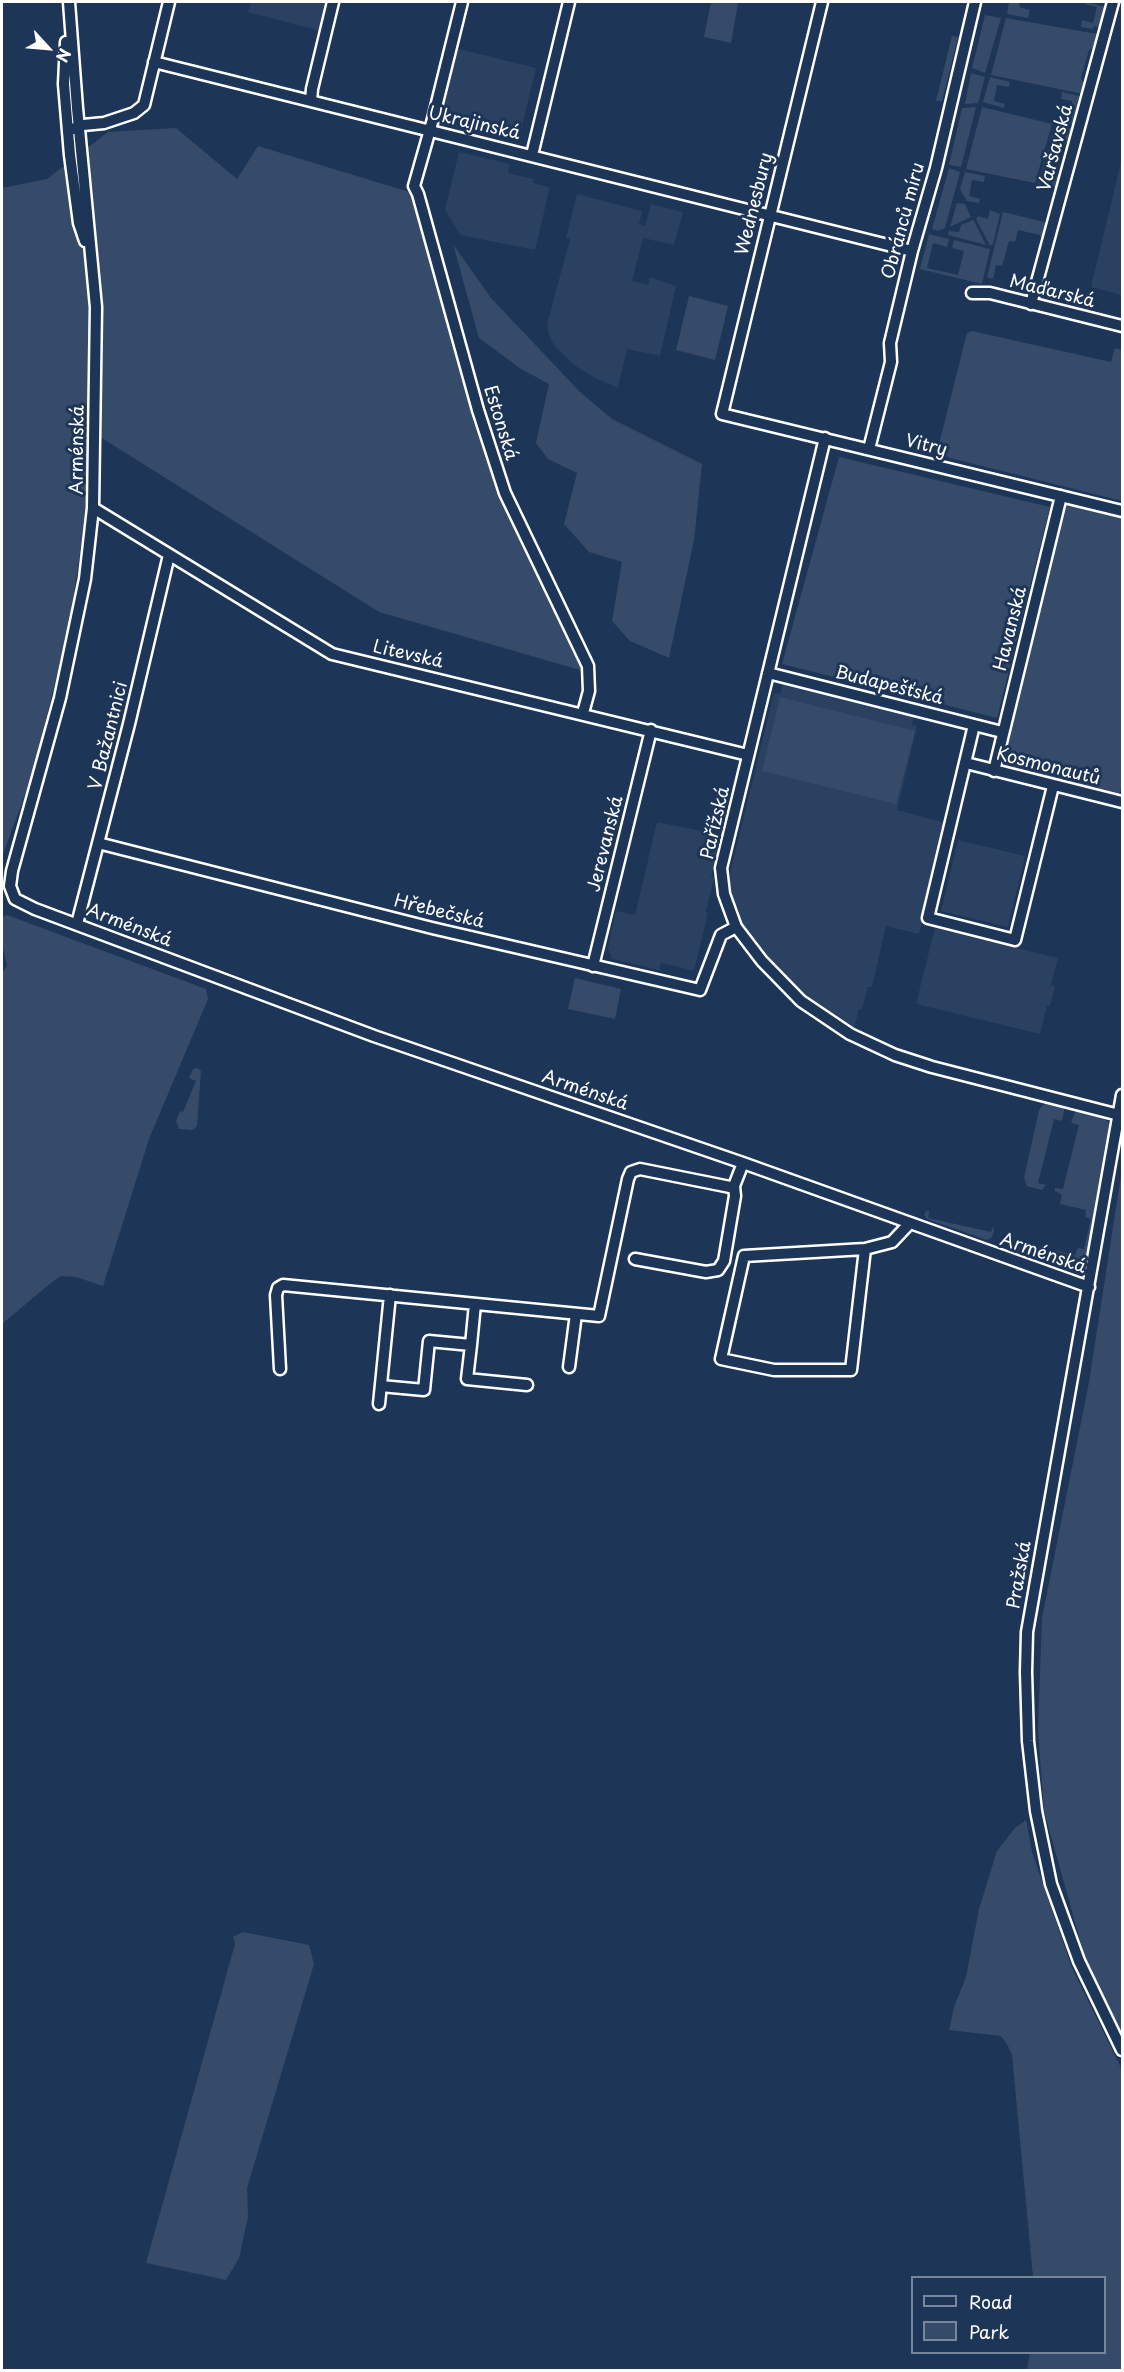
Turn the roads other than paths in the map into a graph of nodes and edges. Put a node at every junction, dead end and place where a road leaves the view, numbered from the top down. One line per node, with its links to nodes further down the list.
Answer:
1 (68, 2): 9 (street); 12 (street, Arménská)
2 (169, 2): 10 (street)
3 (333, 2): 11 (street)
4 (462, 2): 15 (street, Estonská)
5 (569, 2): 17 (street)
6 (822, 2): 18 (street, Wednesbury)
7 (975, 2): 20 (street, Obránců míru)
8 (1113, 2): 23 (street, Varšavská)
9 (66, 31): 14 (street); 16 (street)
10 (154, 62): 11 (street, Ukrajinská); 13 (street)
11 (311, 101): 15 (street, Ukrajinská)
12 (77, 108): 13 (street); 14 (street, Arménská)
13 (97, 124): 14 (street); 19 (street)
14 (78, 126): 16 (street); 19 (street, Arménská)
15 (430, 131): 17 (street, Ukrajinská); 33 (street, Estonská)
16 (69, 137): 21 (street)
17 (532, 155): 18 (street, Ukrajinská)
18 (769, 214): 20 (street, Ukrajinská); 25 (street, Wednesbury)
19 (90, 244): 21 (street, Arménská)
20 (912, 251): 27 (street, Obránců míru)
21 (93, 267): 29 (street, Arménská)
22 (972, 293): 23 (street, Maďarská)
23 (1031, 304): 24 (street, Maďarská)
24 (1122, 326)
25 (722, 414): 26 (street, Vitry)
26 (825, 438): 27 (street, Vitry); 32 (street, Pařížská)
27 (869, 449): 28 (street, Vitry)
28 (1061, 496): 30 (street, Vitry); 36 (street, Havanská)
29 (93, 508): 31 (street, Litevská); 43 (street, Arménská)
30 (1122, 511)
31 (169, 555): 33 (street, Litevská); 42 (street, V Bažantnici)
32 (768, 673): 34 (street, Budapešťská); 37 (street, Pařížská)
33 (583, 713): 35 (street, Litevská)
34 (974, 724): 36 (street, Budapešťská); 38 (street)
35 (651, 730): 37 (street, Litevská); 45 (street, Jerevanská)
36 (1002, 732): 39 (street, Havanská)
37 (748, 755): 44 (street, Pařížská)
38 (966, 763): 39 (street, Kosmonautů); 40 (street)
39 (994, 771): 40 (street, Kosmonautů)
40 (1053, 786): 41 (street, Kosmonautů)
41 (1122, 802)
42 (98, 843): 43 (street, V Bažantnici); 45 (street, Hřebečská)
43 (77, 924): 48 (street, Arménská)
44 (736, 927): 45 (street, Hřebečská); 47 (street, Pařížská)
45 (592, 966)
46 (1122, 1098): 47 (street, Pražská)
47 (1119, 1115): 53 (street, Pražská)
48 (742, 1162): 49 (street); 50 (street, Arménská)
49 (734, 1186): 52 (street); 56 (street)
50 (909, 1224): 51 (street); 53 (street, Arménská)
51 (865, 1249): 51 (street)
52 (635, 1258)
53 (1089, 1287): 63 (street, Pražská)
54 (390, 1295): 55 (street); 59 (street); 61 (street)
55 (474, 1304): 56 (street); 57 (street)
56 (576, 1314): 58 (street)
57 (471, 1345): 60 (street); 61 (street)
58 (569, 1367)
59 (280, 1369)
60 (527, 1385)
61 (381, 1386): 62 (street)
62 (379, 1404)
63 (1122, 2050)

